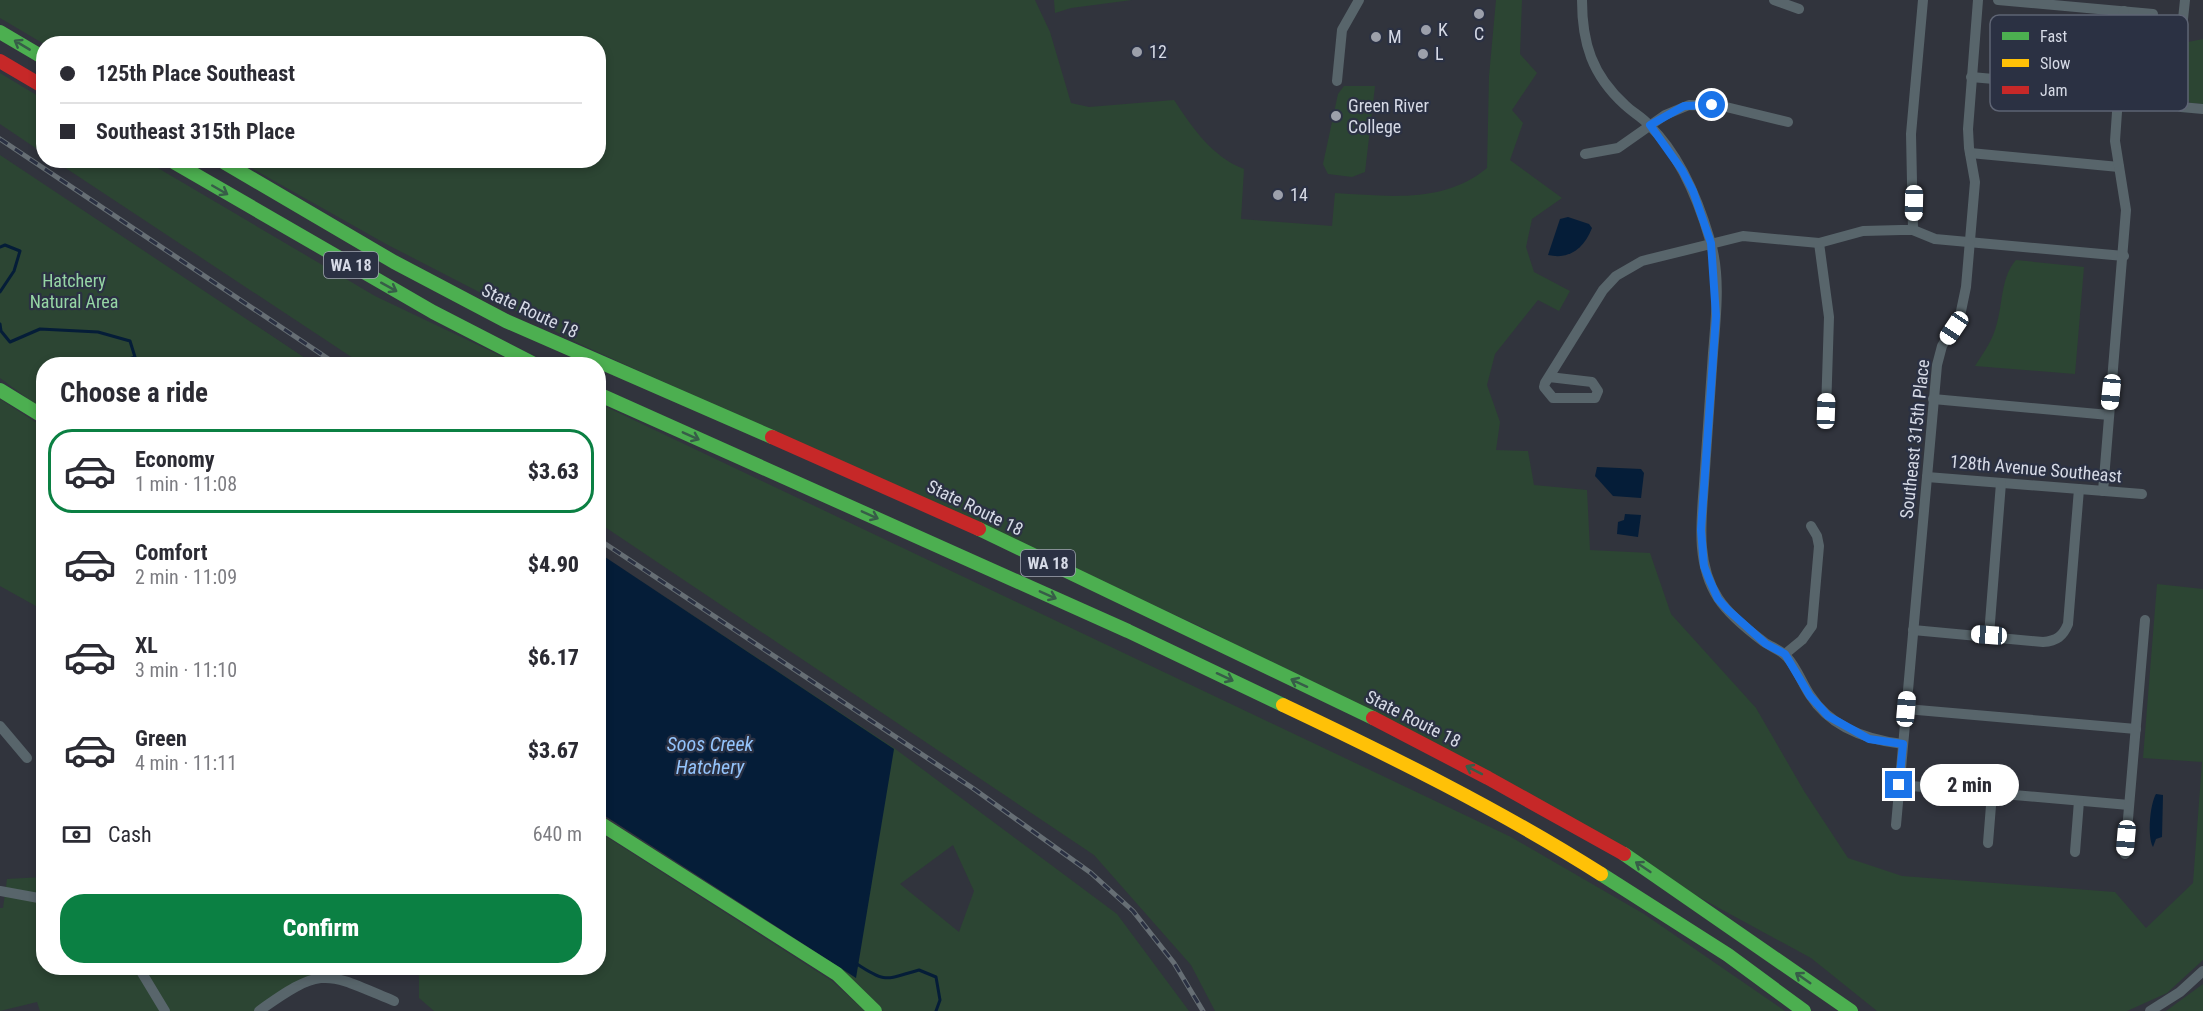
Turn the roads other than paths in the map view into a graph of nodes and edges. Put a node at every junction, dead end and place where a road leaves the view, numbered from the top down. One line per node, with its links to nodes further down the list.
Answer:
1 (1359, 0): 18 (street)
2 (1582, 0): 24 (street)
3 (1774, 0): 8 (street)
4 (1923, 0): 30 (street)
5 (1978, 0): 16 (street, Southeast 315th Place)
6 (1998, 0): 9 (street)
7 (2185, 0): 12 (street)
8 (1799, 9)
9 (2124, 11): 10 (street); 11 (street)
10 (2153, 14)
11 (2124, 15)
12 (2183, 15)
13 (0, 32): 14 (main road, one-way to 13)
14 (36, 53)
15 (0, 62): 19 (main road)
16 (1971, 77): 17 (street); 25 (street, Southeast 315th Place)
17 (1990, 79)
18 (1337, 81)
19 (36, 82)
20 (2188, 108): 21 (street)
21 (2203, 109)
22 (2117, 111): 27 (street)
23 (1788, 122): 24 (street)
24 (1650, 125): 26 (street); 31 (street)
25 (1970, 153): 27 (street); 33 (street, Southeast 315th Place)
26 (1585, 154)
27 (2119, 167): 34 (street)
28 (184, 168): 35 (main road, WA 18, one-way to 35)
29 (234, 168): 36 (main road, State Route 18 / WA 18, one-way to 29)
30 (1913, 231): 32 (street); 33 (street)
31 (1711, 243): 32 (street); 38 (street); 54 (street)
32 (1819, 243): 42 (street)
33 (1971, 243): 34 (street); 41 (street, Southeast 315th Place)
34 (2124, 256): 44 (street)
35 (520, 357)
36 (589, 357)
37 (606, 364): 78 (main road, State Route 18 / WA 18, one-way to 37)
38 (1549, 377): 38 (street)
39 (0, 390): 43 (main road)
40 (606, 398): 77 (main road, WA 18, one-way to 77)
41 (1933, 399): 44 (street); 45 (street, Southeast 315th Place)
42 (1826, 411)
43 (36, 412)
44 (2109, 414): 48 (street)
45 (1927, 477): 46 (street, 128th Avenue Southeast); 52 (street, Southeast 315th Place)
46 (2001, 483): 47 (street, 128th Avenue Southeast); 53 (street)
47 (2079, 489): 48 (street, 128th Avenue Southeast); 53 (street)
48 (2103, 491): 49 (street, 128th Avenue Southeast)
49 (2142, 494)
50 (1811, 526): 54 (street)
51 (2145, 620): 57 (street)
52 (1913, 630): 53 (street); 55 (street, Southeast 315th Place)
53 (1989, 635)
54 (1785, 654): 58 (street)
55 (1906, 709): 57 (street); 58 (street, Southeast 315th Place)
56 (0, 726): 59 (street)
57 (2136, 729): 63 (street)
58 (1903, 744): 60 (street, Southeast 315th Place)
59 (27, 758)
60 (1899, 785): 61 (street); 64 (street, Southeast 315th Place)
61 (1992, 793): 62 (street); 66 (street)
62 (2079, 801): 63 (street); 67 (street)
63 (2129, 805): 68 (street)
64 (1896, 825)
65 (606, 827): 76 (main road)
66 (1988, 843)
67 (2074, 852)
68 (2125, 854)
69 (0, 891): 70 (street)
70 (36, 898)
71 (2203, 972): 79 (street)
72 (143, 975): 74 (street)
73 (394, 1001): 75 (street)
74 (165, 1011)
75 (259, 1011)
76 (875, 1011)
77 (1804, 1011)
78 (1851, 1011)
79 (2150, 1011)

